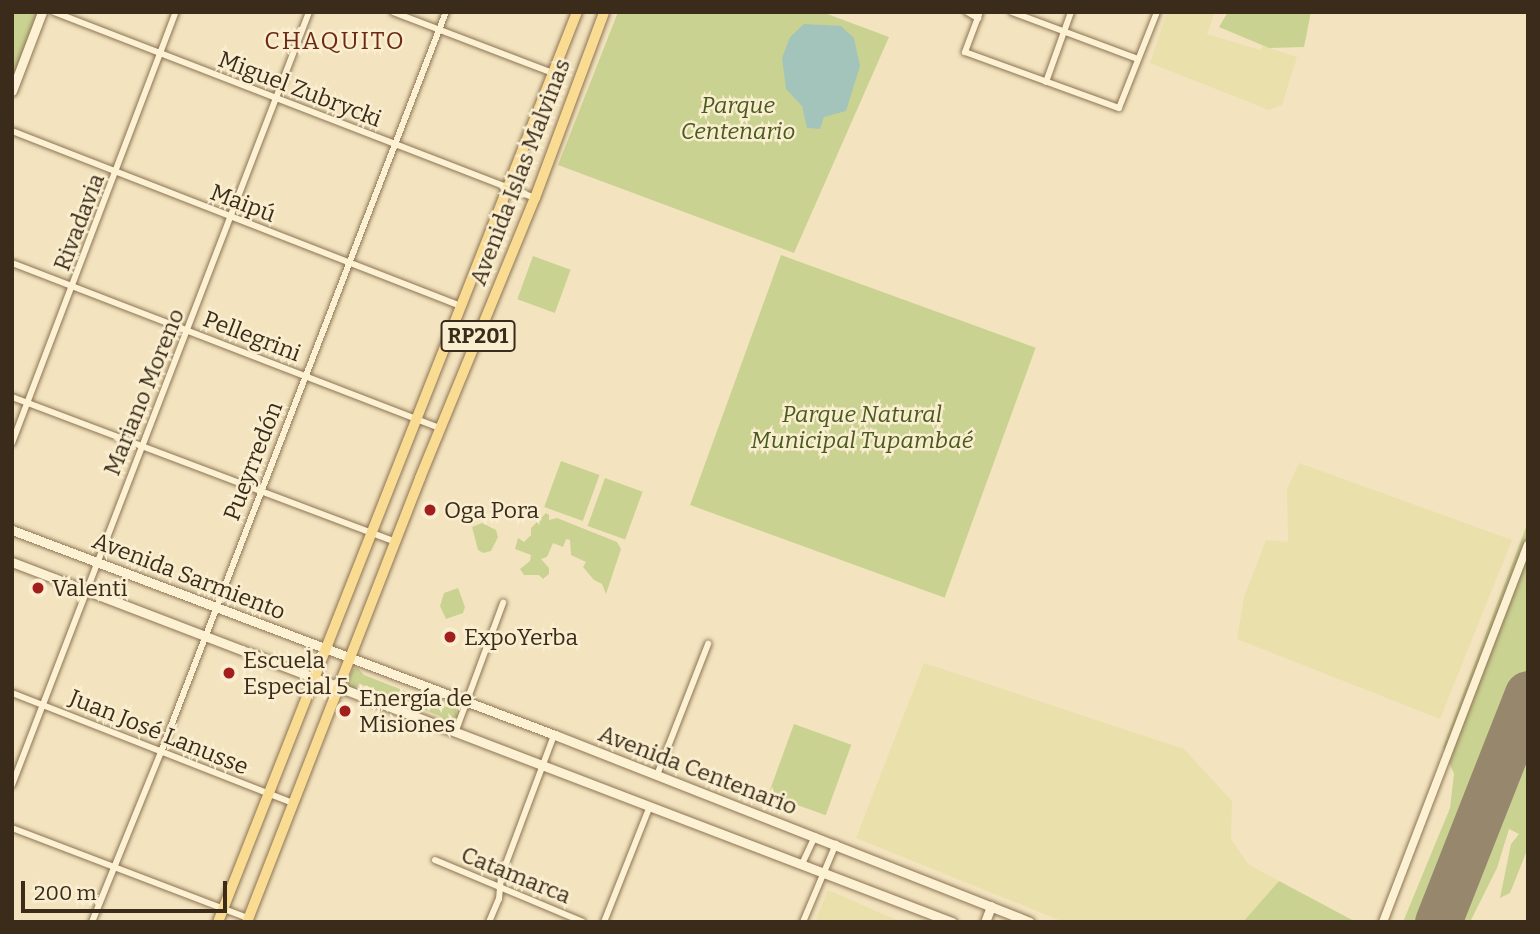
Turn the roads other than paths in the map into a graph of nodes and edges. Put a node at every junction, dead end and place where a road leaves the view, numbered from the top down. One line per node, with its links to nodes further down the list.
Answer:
1 (42, 12): 20 (main road)
2 (54, 12): 16 (street, Miguel Zubrycki)
3 (176, 12): 16 (street, Rivadavia)
4 (309, 12): 21 (street, Mariano Moreno)
5 (393, 12): 14 (street)
6 (446, 12): 14 (street, Pueyrredón)
7 (577, 12): 18 (main road, Avenida Islas Malvinas / RP201)
8 (604, 12): 26 (main road, Avenida Islas Malvinas / RP201)
9 (967, 12): 13 (street)
10 (1012, 12): 15 (street)
11 (1071, 12): 15 (street)
12 (1157, 12): 17 (street)
13 (979, 15): 19 (street)
14 (439, 30): 18 (street); 23 (street, Pueyrredón)
15 (1064, 31): 17 (street); 19 (street)
16 (160, 54): 21 (street, Miguel Zubrycki); 24 (street, Rivadavia)
17 (1138, 59): 19 (street)
18 (553, 73): 25 (main road, Avenida Islas Malvinas / RP201)
19 (1046, 82)
20 (12, 91)
21 (275, 99): 23 (street, Miguel Zubrycki); 27 (street, Mariano Moreno)
22 (12, 131): 24 (street, Maipú)
23 (395, 144): 25 (street, Miguel Zubrycki); 29 (street, Pueyrredón)
24 (116, 173): 27 (street, Maipú); 30 (street, Rivadavia)
25 (508, 187): 26 (street, Miguel Zubrycki); 31 (main road, Avenida Islas Malvinas / RP201)
26 (534, 198): 37 (main road, Avenida Islas Malvinas / RP201)
27 (230, 217): 29 (street, Maipú); 32 (street, Mariano Moreno)
28 (12, 263): 30 (street, Pellegrini)
29 (349, 263): 31 (street, Maipú); 33 (street, Pueyrredón)
30 (73, 286): 32 (street, Pellegrini); 35 (street, Rivadavia)
31 (461, 306): 36 (main road, Avenida Islas Malvinas / RP201)
32 (189, 330): 33 (street, Pellegrini); 39 (street, Mariano Moreno)
33 (304, 374): 36 (street, Pellegrini); 40 (street, Pueyrredón)
34 (12, 397): 35 (street)
35 (28, 403): 38 (street, Rivadavia); 39 (street)
36 (417, 417): 37 (street, Pellegrini); 42 (main road, Avenida Islas Malvinas / RP201)
37 (440, 428): 43 (main road, Avenida Islas Malvinas / RP201)
38 (12, 443)
39 (140, 446): 40 (street); 45 (street, Mariano Moreno)
40 (260, 491): 42 (street); 49 (street, Pueyrredón)
41 (12, 530): 45 (main road, Avenida Sarmiento)
42 (372, 533): 43 (street); 52 (main road, Avenida Islas Malvinas / RP201)
43 (396, 542): 53 (main road, Avenida Islas Malvinas / RP201)
44 (1528, 545): 88 (street)
45 (97, 561): 47 (street, Mariano Moreno); 49 (main road, Avenida Sarmiento)
46 (12, 562): 47 (main road)
47 (85, 589): 50 (main road); 58 (street, Mariano Moreno)
48 (503, 603): 57 (street)
49 (215, 606): 50 (street, Pueyrredón); 52 (main road, Avenida Sarmiento)
50 (206, 636): 54 (main road); 61 (street, Pueyrredón)
51 (708, 644): 63 (street)
52 (324, 650): 53 (main road, Avenida Sarmiento); 54 (main road, RP201)
53 (350, 660): 55 (main road, RP201); 57 (main road, Avenida Centenario)
54 (313, 679): 55 (main road); 65 (main road, RP201)
55 (338, 687): 59 (main road); 66 (main road, RP201)
56 (12, 693): 58 (street, Juan José Lanusse)
57 (468, 704): 59 (street); 60 (main road, Avenida Centenario)
58 (45, 705): 61 (street, Juan José Lanusse); 64 (street, Mariano Moreno)
59 (455, 733): 62 (main road)
60 (554, 735): 62 (street); 63 (main road, Avenida Centenario)
61 (161, 752): 65 (street, Juan José Lanusse); 73 (street, Pueyrredón)
62 (543, 765): 67 (main road); 75 (street)
63 (657, 775): 69 (main road, Avenida Centenario)
64 (12, 785)
65 (269, 794): 66 (street, Juan José Lanusse); 77 (main road, RP201)
66 (292, 803): 78 (main road, RP201)
67 (650, 806): 72 (main road); 83 (street)
68 (12, 828): 73 (street)
69 (815, 836): 70 (main road, Avenida Centenario); 72 (street)
70 (835, 844): 74 (street); 76 (main road, Avenida Centenario)
71 (435, 860): 75 (street, Catamarca)
72 (802, 864): 74 (main road)
73 (112, 866): 77 (street); 79 (street, Pueyrredón)
74 (824, 873): 84 (street); 85 (main road)
75 (498, 888): 81 (street); 82 (street, Catamarca)
76 (991, 906): 86 (main road); 87 (main road, Avenida Centenario)
77 (223, 909): 78 (street); 80 (main road, RP201)
78 (248, 920)
79 (92, 922)
80 (218, 922)
81 (489, 922)
82 (583, 922)
83 (604, 922)
84 (803, 922)
85 (952, 922)
86 (985, 922)
87 (1030, 922)
88 (1383, 922)

